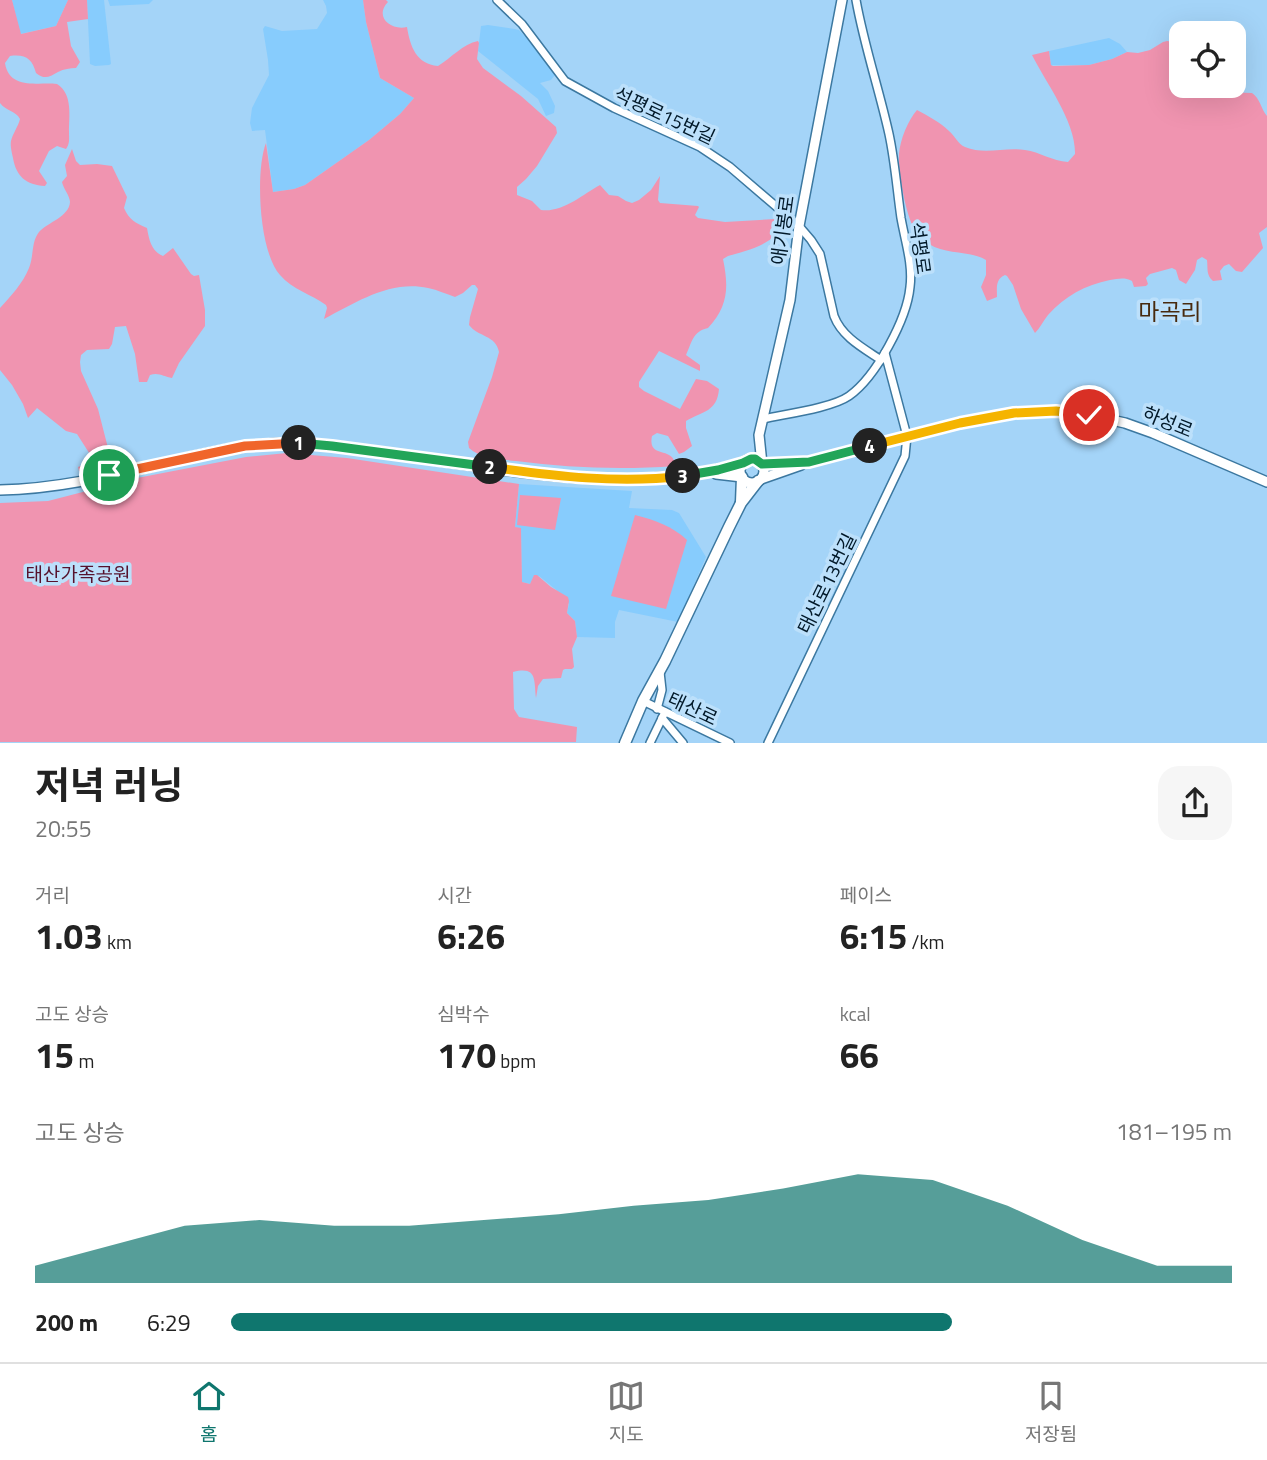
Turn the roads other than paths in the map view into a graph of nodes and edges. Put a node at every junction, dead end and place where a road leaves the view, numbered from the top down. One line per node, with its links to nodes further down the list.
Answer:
1 (497, 0): 4 (street, 석평로15번길)
2 (842, 0): 4 (street, 애기봉로)
3 (856, 0): 5 (street, 석평로)
4 (799, 226): 6 (street, 석평로15번길); 7 (street, 애기봉로)
5 (885, 353): 6 (street, 석평로); 9 (street)
6 (880, 360): 7 (street, 석평로)
7 (762, 419): 8 (street, 애기봉로)
8 (759, 435): 10 (street); 12 (street, 애기봉로)
9 (906, 436): 11 (street, 하성로); 16 (street, 하성로); 26 (street, 태산로13번길)
10 (745, 461): 12 (street); 13 (street); 14 (street)
11 (809, 462): 12 (street, 하성로); 15 (street)
12 (762, 464): 15 (street)
13 (707, 473): 14 (street); 17 (street)
14 (742, 477): 15 (street); 18 (main road)
15 (760, 480): 18 (main road)
16 (1267, 482)
17 (0, 490)
18 (741, 503): 19 (main road)
19 (660, 671): 20 (main road); 21 (street)
20 (643, 701): 21 (street, 태산로); 22 (main road)
21 (661, 713): 23 (street); 24 (street, 태산로); 25 (street, 태산로)
22 (625, 743)
23 (650, 743)
24 (682, 743)
25 (730, 743)
26 (768, 743)

